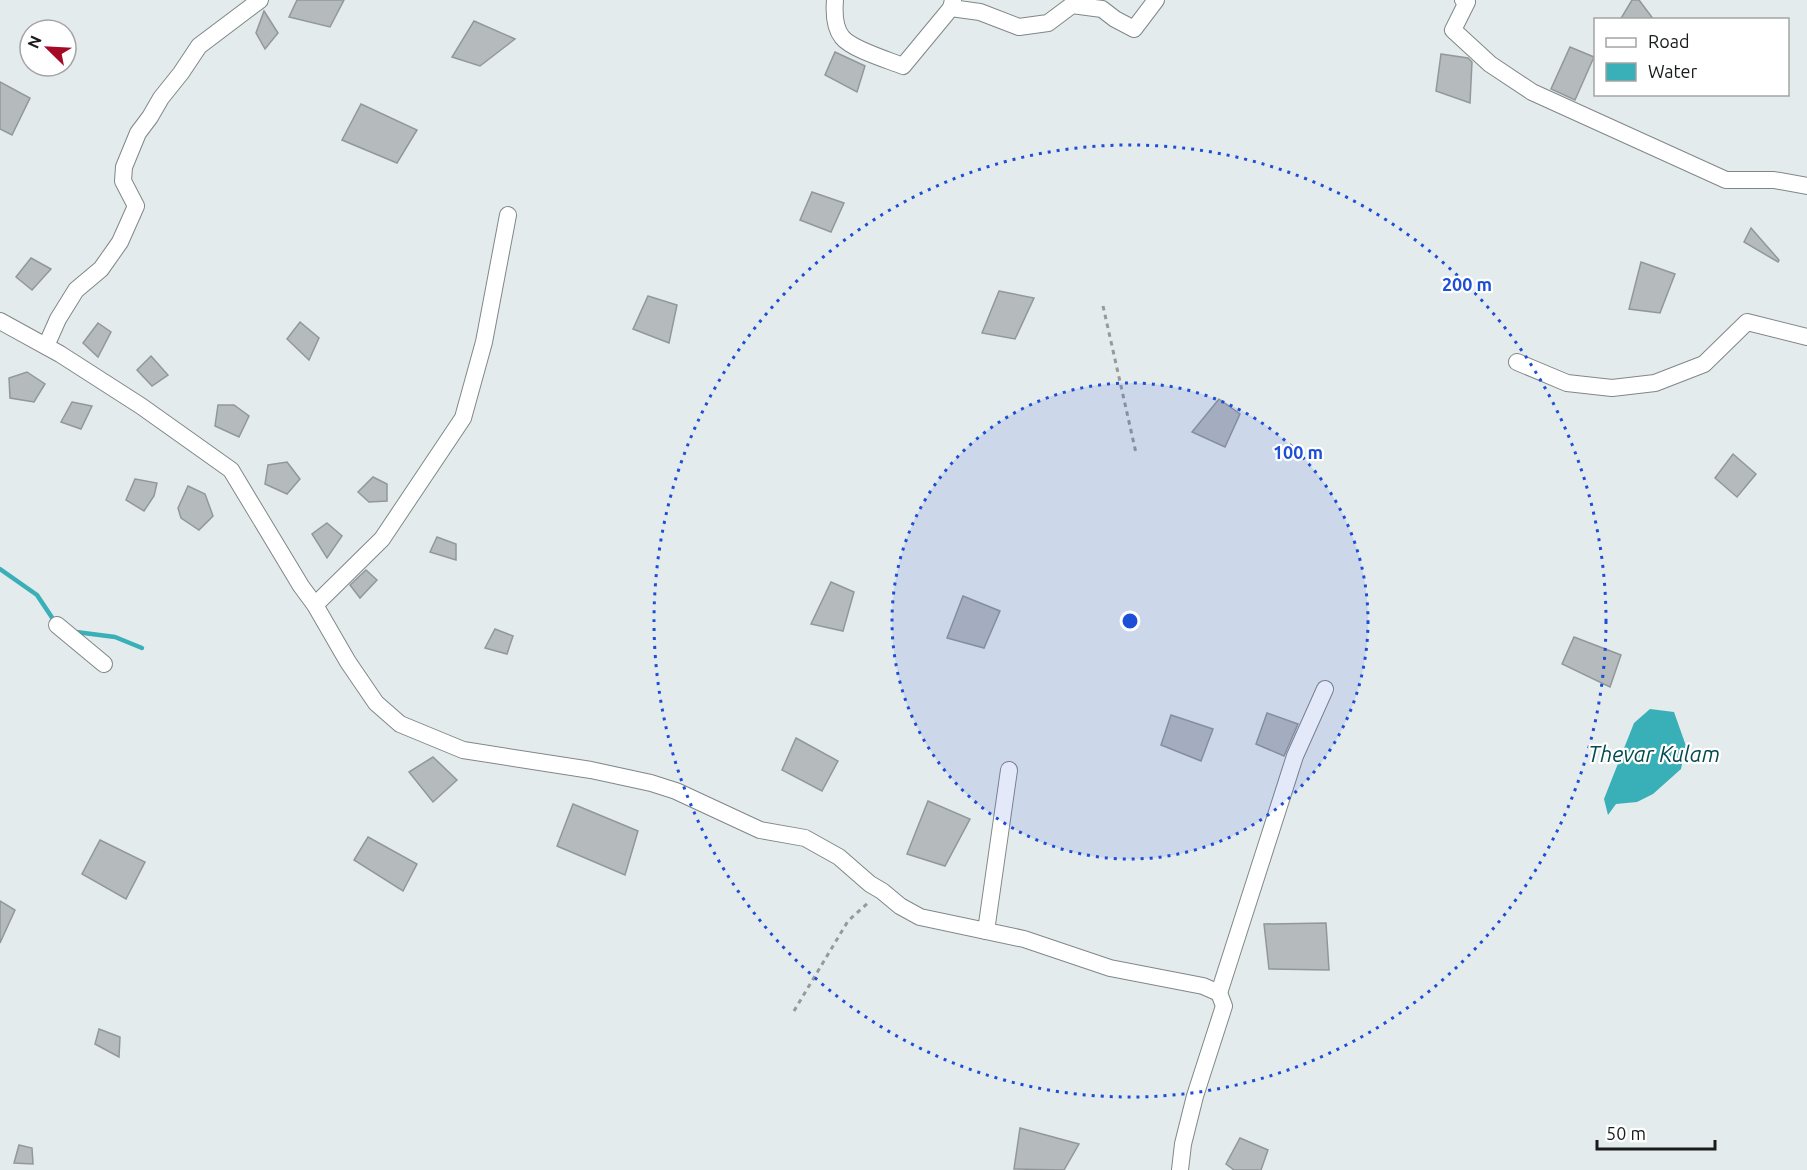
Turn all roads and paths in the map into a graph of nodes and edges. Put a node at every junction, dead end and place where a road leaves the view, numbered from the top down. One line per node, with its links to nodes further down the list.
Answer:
1 (260, 0): 11 (street)
2 (834, 0): 5 (street)
3 (1156, 0): 5 (street)
4 (1463, 0): 6 (street)
5 (952, 4)
6 (1807, 186)
7 (508, 215): 14 (street)
8 (1103, 306): 13 (path)
9 (0, 321): 11 (street)
10 (1807, 337): 12 (street)
11 (46, 346): 14 (street)
12 (1517, 362)
13 (1136, 453)
14 (315, 604): 19 (street)
15 (57, 625): 16 (street)
16 (104, 664)
17 (1325, 688): 21 (street)
18 (1009, 771): 20 (street)
19 (882, 891): 20 (street); 22 (path)
20 (986, 931): 21 (street)
21 (1219, 993): 23 (street)
22 (794, 1011)
23 (1180, 1170)

